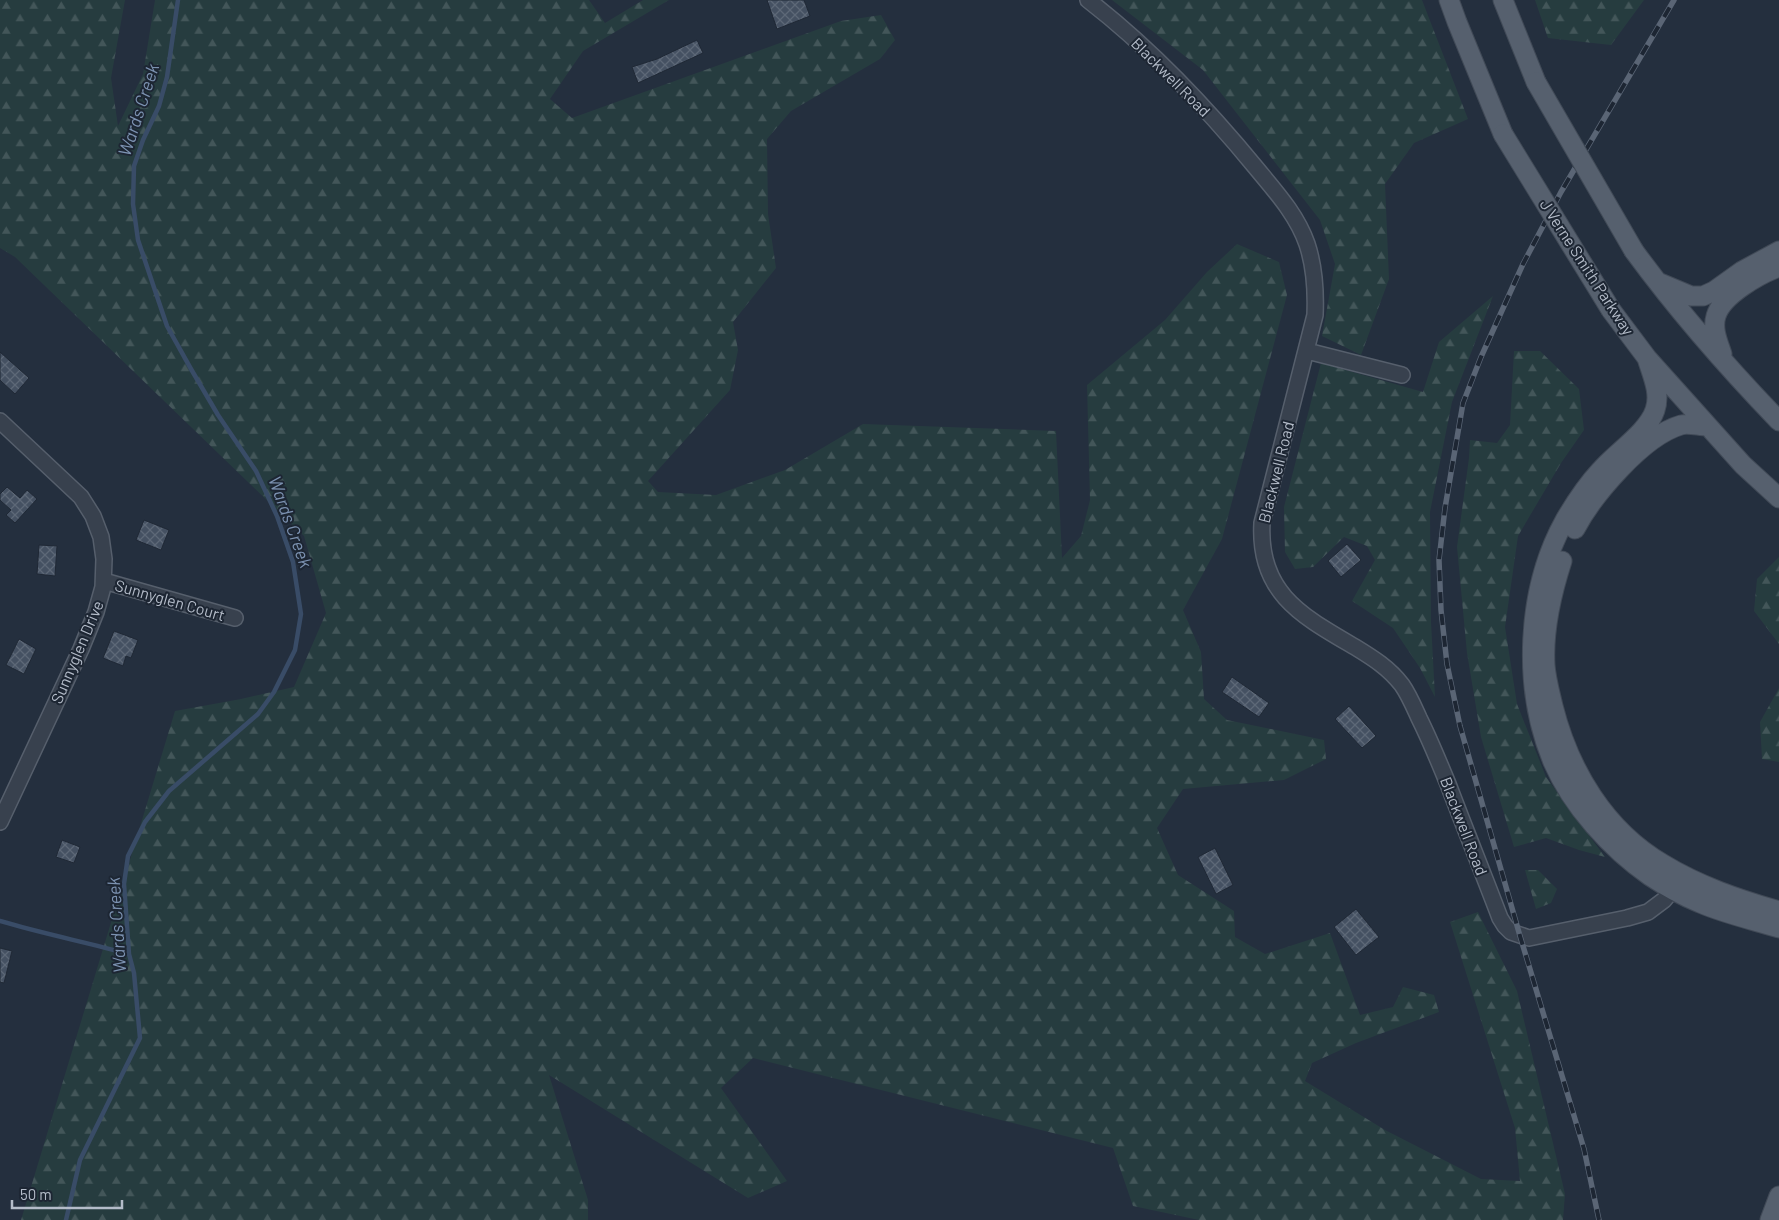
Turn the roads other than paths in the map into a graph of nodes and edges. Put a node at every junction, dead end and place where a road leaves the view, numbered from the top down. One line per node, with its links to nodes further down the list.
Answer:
1 (1088, 0): 7 (street, Blackwell Road)
2 (1449, 0): 8 (main road, J Verne Smith Parkway, bridge)
3 (1503, 0): 6 (main road, bridge)
4 (1779, 251): 6 (main road)
5 (1779, 267): 9 (main road)
6 (1656, 282): 9 (main road)
7 (1307, 351): 10 (street); 19 (street, Blackwell Road)
8 (1647, 358): 13 (main road, J Verne Smith Parkway); 19 (main road)
9 (1725, 362): 12 (main road)
10 (1402, 375)
11 (0, 421): 15 (street, Sunnyglen Drive)
12 (1779, 422)
13 (1707, 426): 14 (main road, J Verne Smith Parkway); 19 (main road)
14 (1779, 498)
15 (104, 581): 16 (street, Sunnyglen Court); 17 (street, Sunnyglen Drive)
16 (235, 618)
17 (4, 804): 18 (street, Sunnyglen Drive)
18 (0, 822)
19 (1679, 882): 20 (main road); 21 (main road)
20 (1779, 910)
21 (1779, 928)
22 (1779, 1196): 23 (main road)
23 (1770, 1220)

